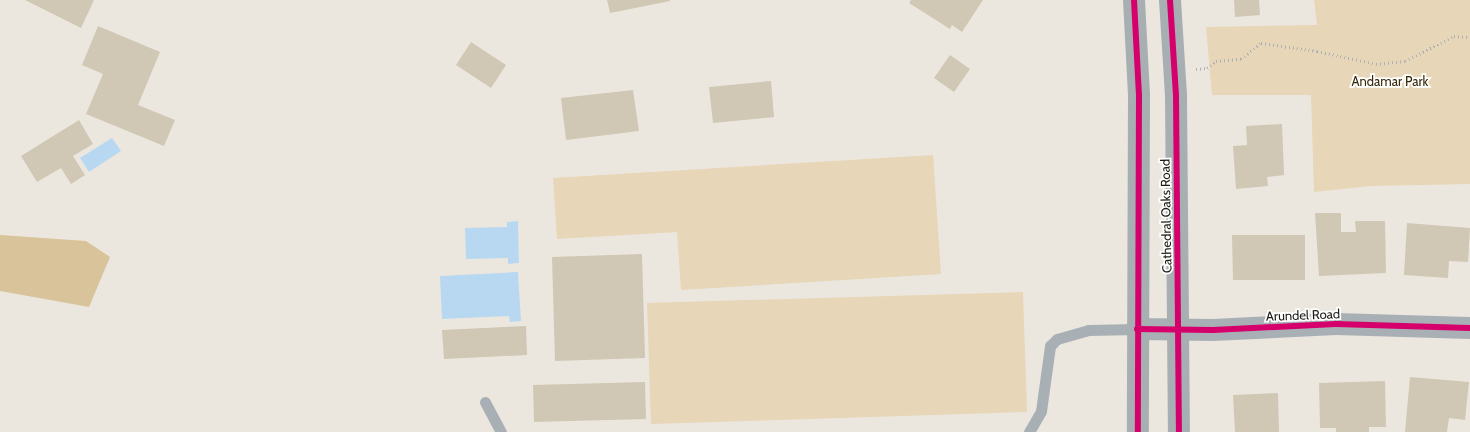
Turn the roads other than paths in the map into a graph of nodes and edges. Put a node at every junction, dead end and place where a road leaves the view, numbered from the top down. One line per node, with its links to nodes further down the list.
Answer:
1 (1134, 0): 4 (main road, Cathedral Oaks Road)
2 (1170, 0): 5 (main road, Cathedral Oaks Road)
3 (1470, 328): 5 (street, Arundel Road)
4 (1137, 329): 5 (street, Arundel Road); 8 (lane); 9 (main road, Cathedral Oaks Road)
5 (1179, 330): 10 (main road, Cathedral Oaks Road)
6 (485, 402): 7 (lane)
7 (500, 432)
8 (1029, 432)
9 (1138, 432)
10 (1179, 432)

